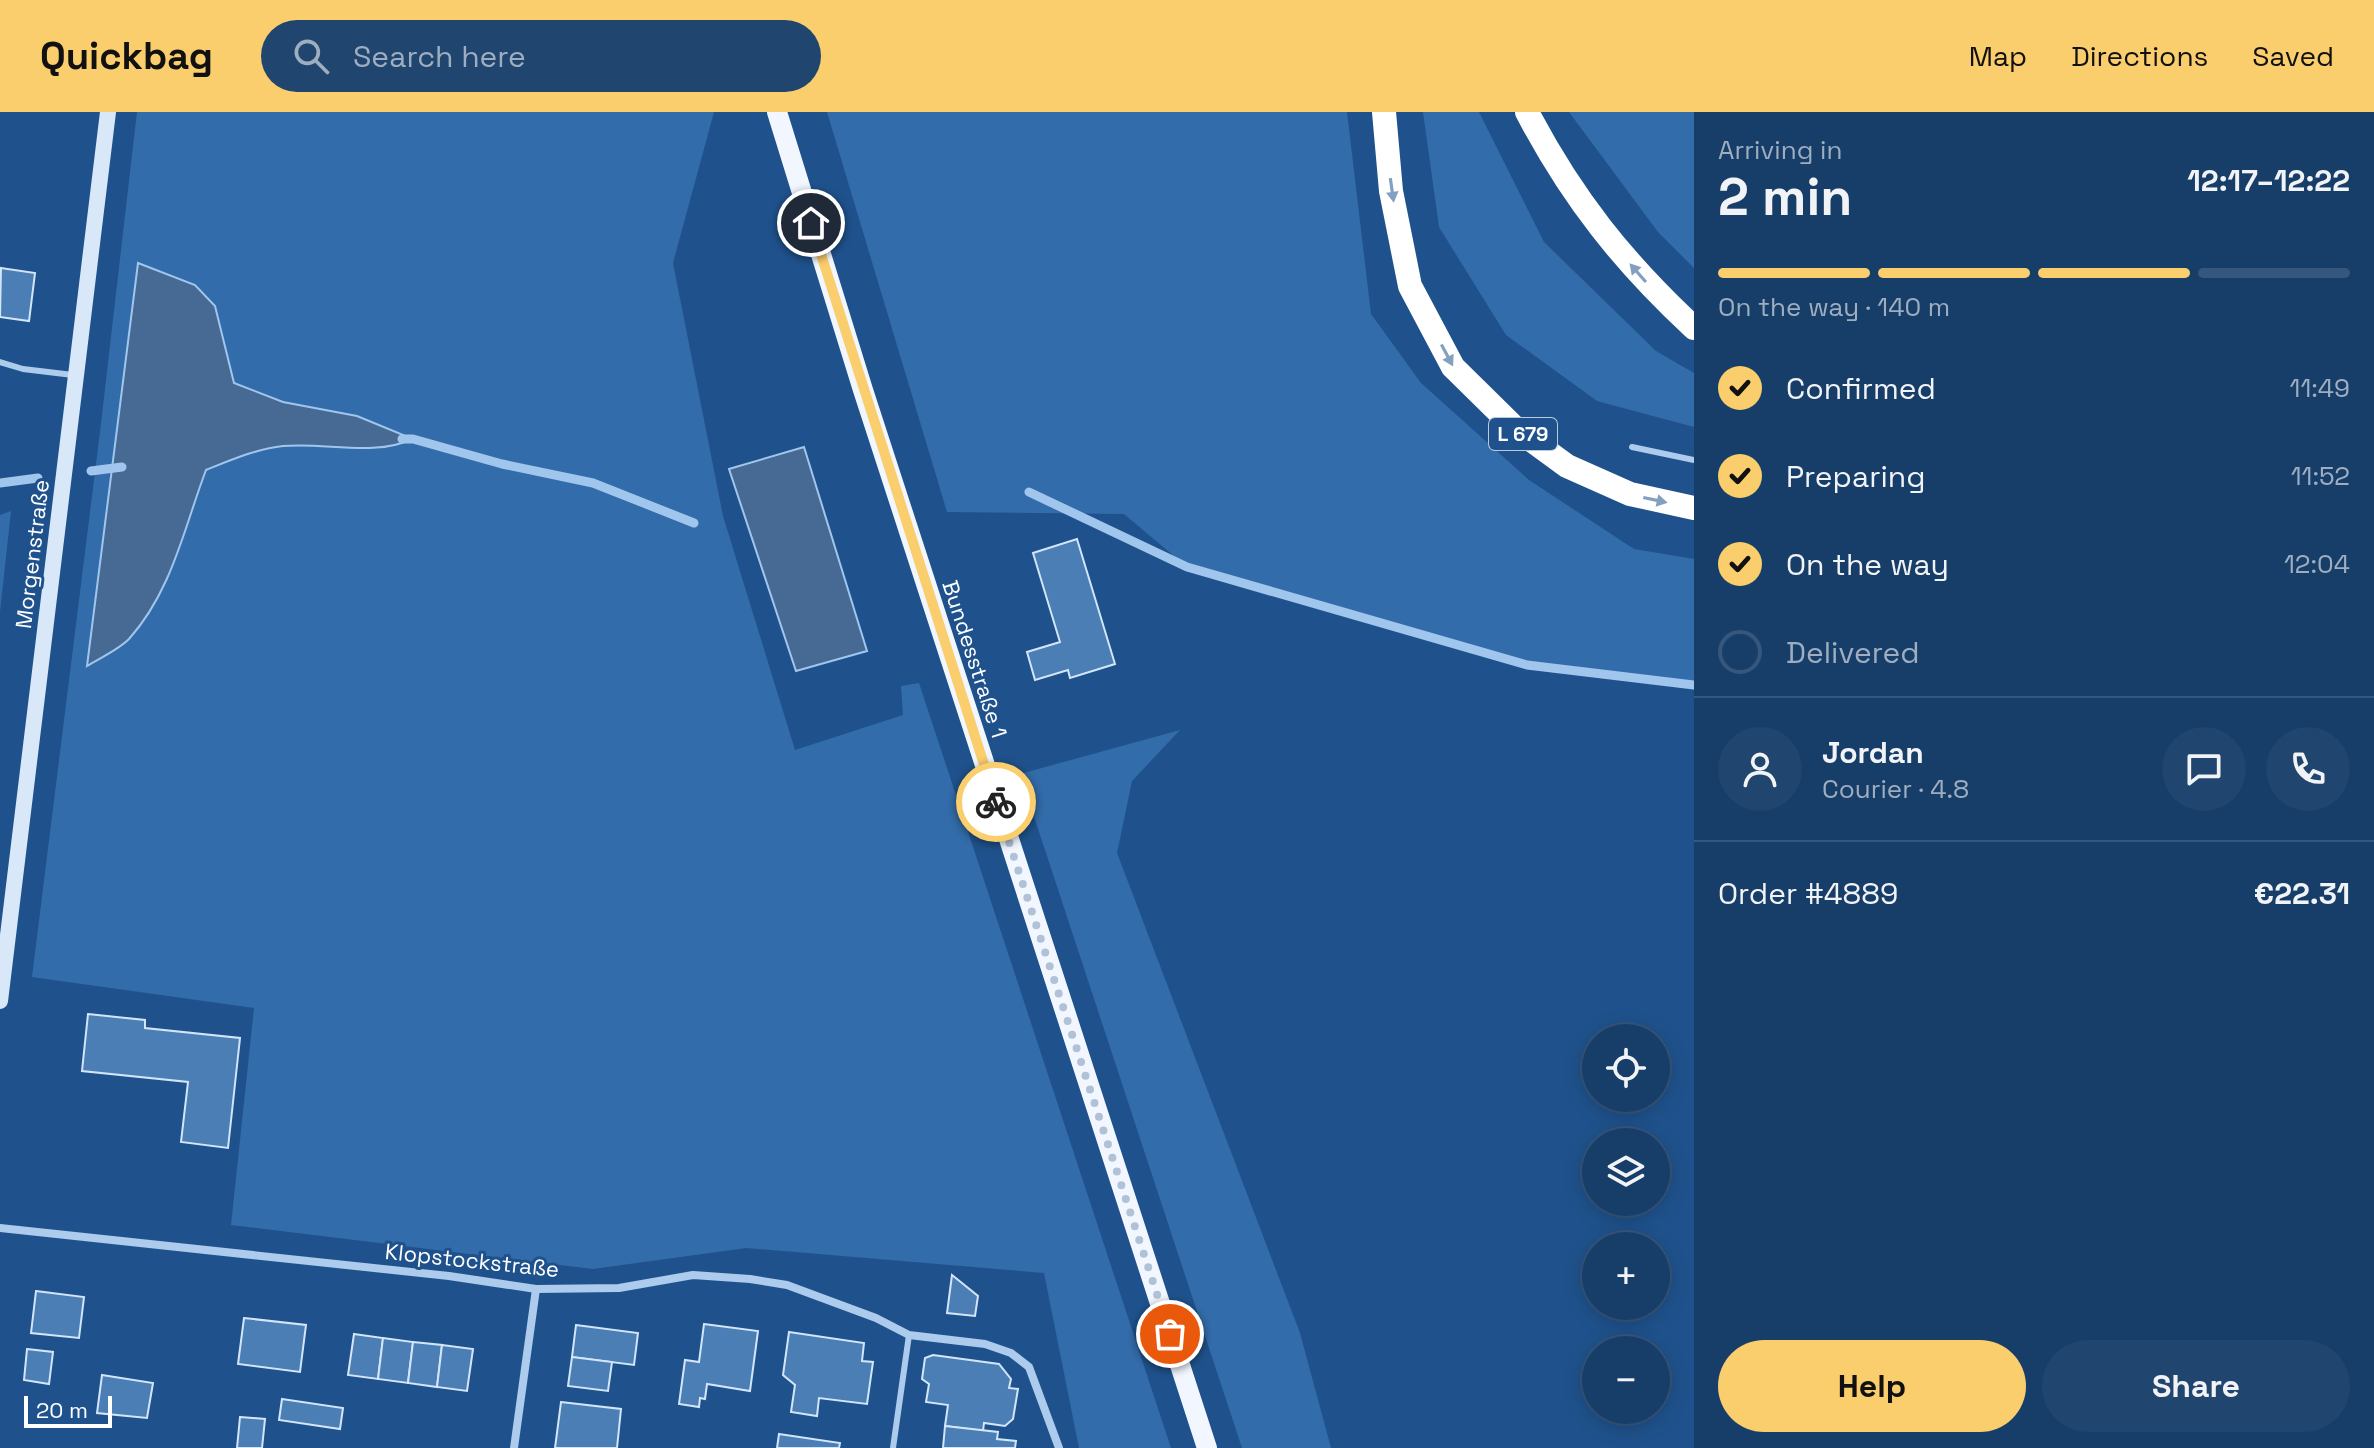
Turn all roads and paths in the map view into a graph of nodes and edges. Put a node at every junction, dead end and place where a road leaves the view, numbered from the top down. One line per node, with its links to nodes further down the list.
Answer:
1 (108, 112): 7 (main road, Morgenstraße)
2 (777, 112): 18 (main road, Bundesstraße 1)
3 (1384, 112): 10 (highway, L 679, one-way to 10)
4 (1527, 112): 5 (highway, one-way to 4)
5 (1694, 328)
6 (0, 362): 7 (lane)
7 (77, 376): 11 (main road, Morgenstraße)
8 (1632, 447): 9 (lane)
9 (1694, 460)
10 (1694, 508)
11 (0, 1001)
12 (0, 1228): 13 (street, Klopstockstraße)
13 (536, 1289): 14 (street, Klopstockstraße); 15 (street)
14 (909, 1335): 16 (lane); 17 (street, Klopstockstraße)
15 (514, 1448)
16 (893, 1448)
17 (1059, 1448)
18 (1207, 1448)

